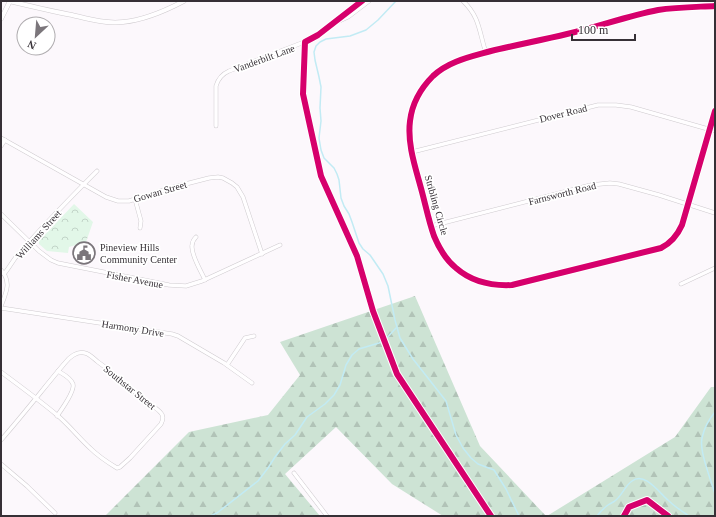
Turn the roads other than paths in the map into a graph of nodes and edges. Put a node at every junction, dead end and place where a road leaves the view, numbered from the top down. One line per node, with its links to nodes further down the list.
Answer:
1 (10, 1): 2 (street); 7 (street)
2 (184, 1)
3 (362, 1): 8 (street, Vanderbilt Lane)
4 (369, 1): 8 (street, Vanderbilt Lane)
5 (463, 1): 9 (street)
6 (715, 6): 9 (street, Stribling Circle)
7 (1, 19)
8 (331, 26): 11 (street, Vanderbilt Lane)
9 (486, 52): 16 (street, Stribling Circle)
10 (715, 110): 12 (street, Stribling Circle)
11 (216, 126)
12 (710, 129): 13 (street, Dover Road); 16 (street, Dover Road); 20 (street, Stribling Circle)
13 (715, 131)
14 (3, 139): 15 (street); 18 (street, Gowan Street)
15 (1, 146)
16 (412, 152): 23 (street, Stribling Circle)
17 (97, 171): 18 (street, Williams Street)
18 (83, 185): 19 (street, Gowan Street); 26 (street, Williams Street)
19 (135, 198): 24 (street); 28 (street, Gowan Street)
20 (688, 204): 21 (street, Farnsworth Road); 23 (street, Farnsworth Road); 23 (street, Stribling Circle)
21 (715, 213)
22 (1, 214): 26 (street, Fisher Avenue)
23 (431, 226)
24 (140, 228)
25 (196, 237): 32 (street)
26 (30, 242): 31 (street, Williams Street); 32 (street, Fisher Avenue)
27 (280, 245): 28 (street, Fisher Avenue)
28 (262, 254): 32 (street, Fisher Avenue)
29 (715, 268): 33 (street)
30 (1, 270): 31 (street)
31 (4, 274): 34 (street)
32 (205, 280)
33 (681, 284)
34 (1, 307): 36 (street, Harmony Drive)
35 (254, 336): 36 (street)
36 (227, 365): 39 (street, Harmony Drive)
37 (58, 371): 40 (street, Southstar Street); 41 (street); 41 (street, Southstar Street)
38 (1, 372): 40 (street, Southstar Street)
39 (252, 383)
40 (36, 398): 41 (street, Southstar Street); 42 (street)
41 (57, 416)
42 (1, 440)
43 (1, 464): 45 (street)
44 (294, 473): 46 (street)
45 (55, 513)
46 (327, 516)

